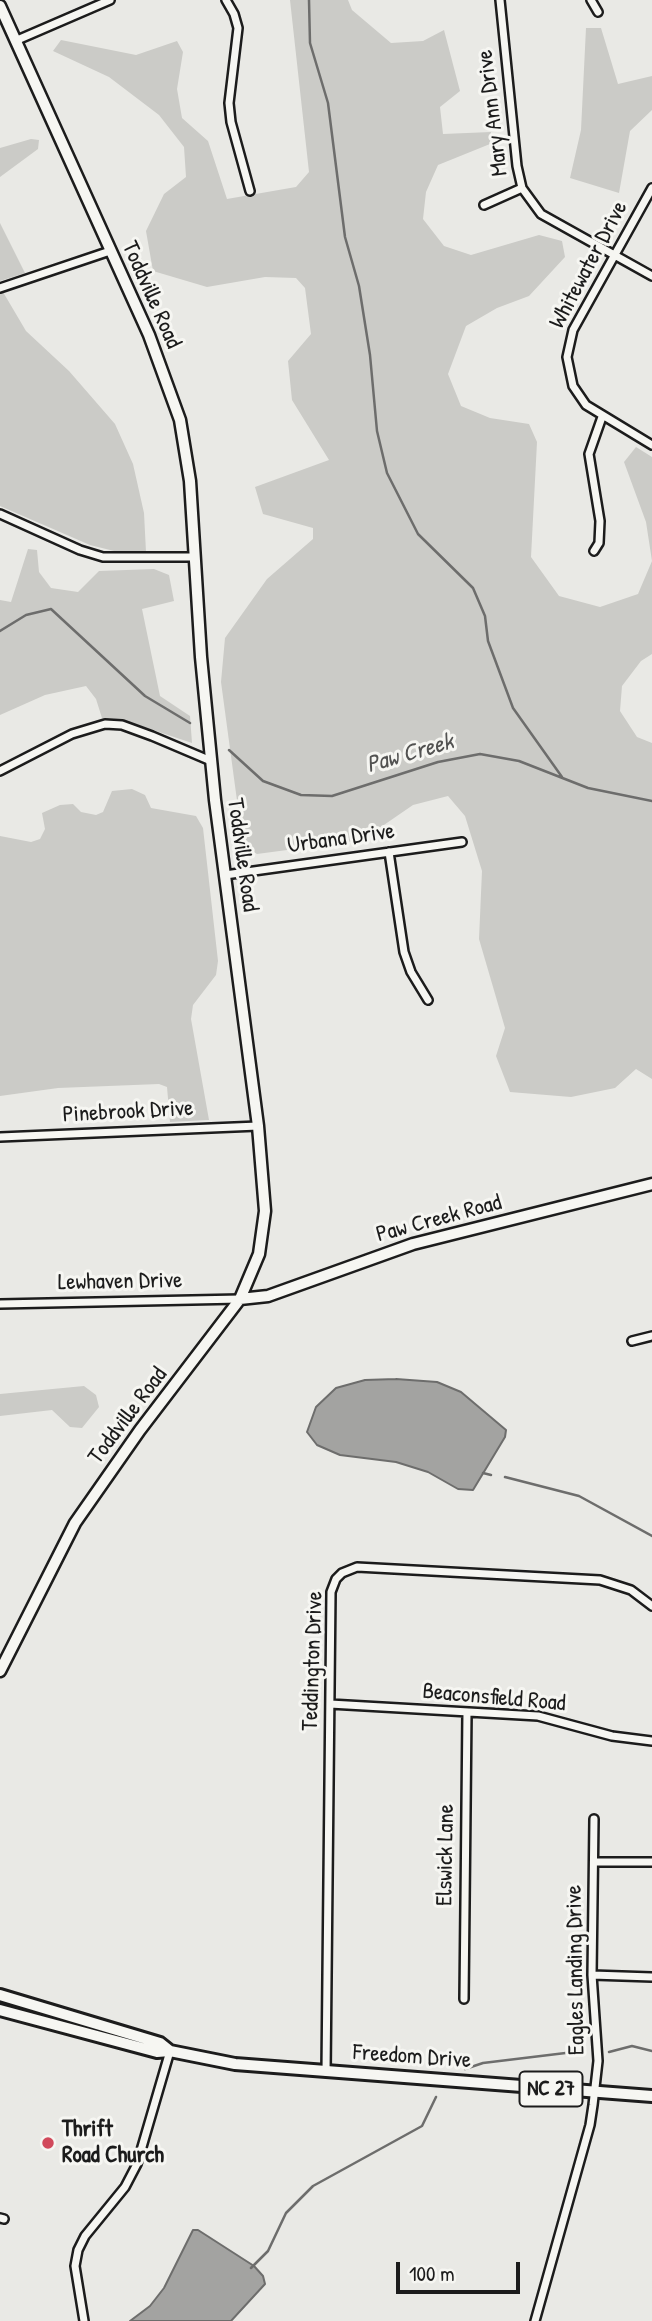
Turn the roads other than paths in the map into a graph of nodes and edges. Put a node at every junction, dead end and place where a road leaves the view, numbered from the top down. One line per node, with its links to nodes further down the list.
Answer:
1 (110, 0): 7 (street)
2 (226, 0): 10 (street)
3 (500, 0): 8 (street, Mary Ann Drive)
4 (591, 0): 6 (street)
5 (0, 6): 7 (street, Toddville Road)
6 (598, 12)
7 (15, 41): 12 (street, Toddville Road)
8 (522, 188): 11 (street); 13 (street, Mary Ann Drive)
9 (652, 188): 13 (street, Whitewater Drive)
10 (250, 191)
11 (484, 205)
12 (110, 251): 15 (street); 20 (street, Toddville Road)
13 (614, 256): 14 (street, Mary Ann Drive); 16 (street, Whitewater Drive)
14 (652, 276)
15 (0, 288)
16 (602, 417): 17 (street, Whitewater Drive); 19 (street)
17 (652, 445)
18 (0, 514): 20 (street)
19 (594, 551)
20 (195, 557): 21 (street, Toddville Road)
21 (211, 761): 22 (street); 25 (street, Toddville Road)
22 (0, 771)
23 (462, 842): 24 (street, Urbana Drive)
24 (389, 852): 25 (street, Urbana Drive); 26 (street)
25 (225, 875): 27 (street, Toddville Road)
26 (428, 1000)
27 (258, 1126): 28 (street, Pinebrook Drive); 30 (street, Toddville Road)
28 (0, 1138)
29 (652, 1184): 30 (street, Paw Creek Road)
30 (240, 1299): 31 (street, Lewhaven Drive); 35 (street, Toddville Road)
31 (0, 1304)
32 (652, 1336): 33 (street)
33 (632, 1341)
34 (652, 1606): 36 (street, Teddington Drive)
35 (0, 1671)
36 (330, 1704): 37 (street, Beaconsfield Road); 48 (street, Teddington Drive)
37 (467, 1712): 38 (street, Beaconsfield Road); 45 (street, Elswick Lane)
38 (652, 1741)
39 (594, 1819): 40 (street, Eagles Landing Drive)
40 (594, 1862): 41 (street); 42 (street, Eagles Landing Drive)
41 (652, 1862)
42 (592, 1975): 43 (street); 49 (street, Eagles Landing Drive)
43 (652, 1977)
44 (0, 1995): 47 (main road, Freedom Drive / NC 27)
45 (464, 1999)
46 (0, 2010): 47 (main road, Freedom Drive / NC 27)
47 (170, 2051): 48 (main road, Freedom Drive / NC 27); 51 (street)
48 (326, 2072): 49 (main road, Freedom Drive / NC 27)
49 (594, 2092): 50 (main road, Freedom Drive / NC 27); 52 (street, Eagles Landing Drive)
50 (652, 2096)
51 (84, 2321)
52 (535, 2321)

